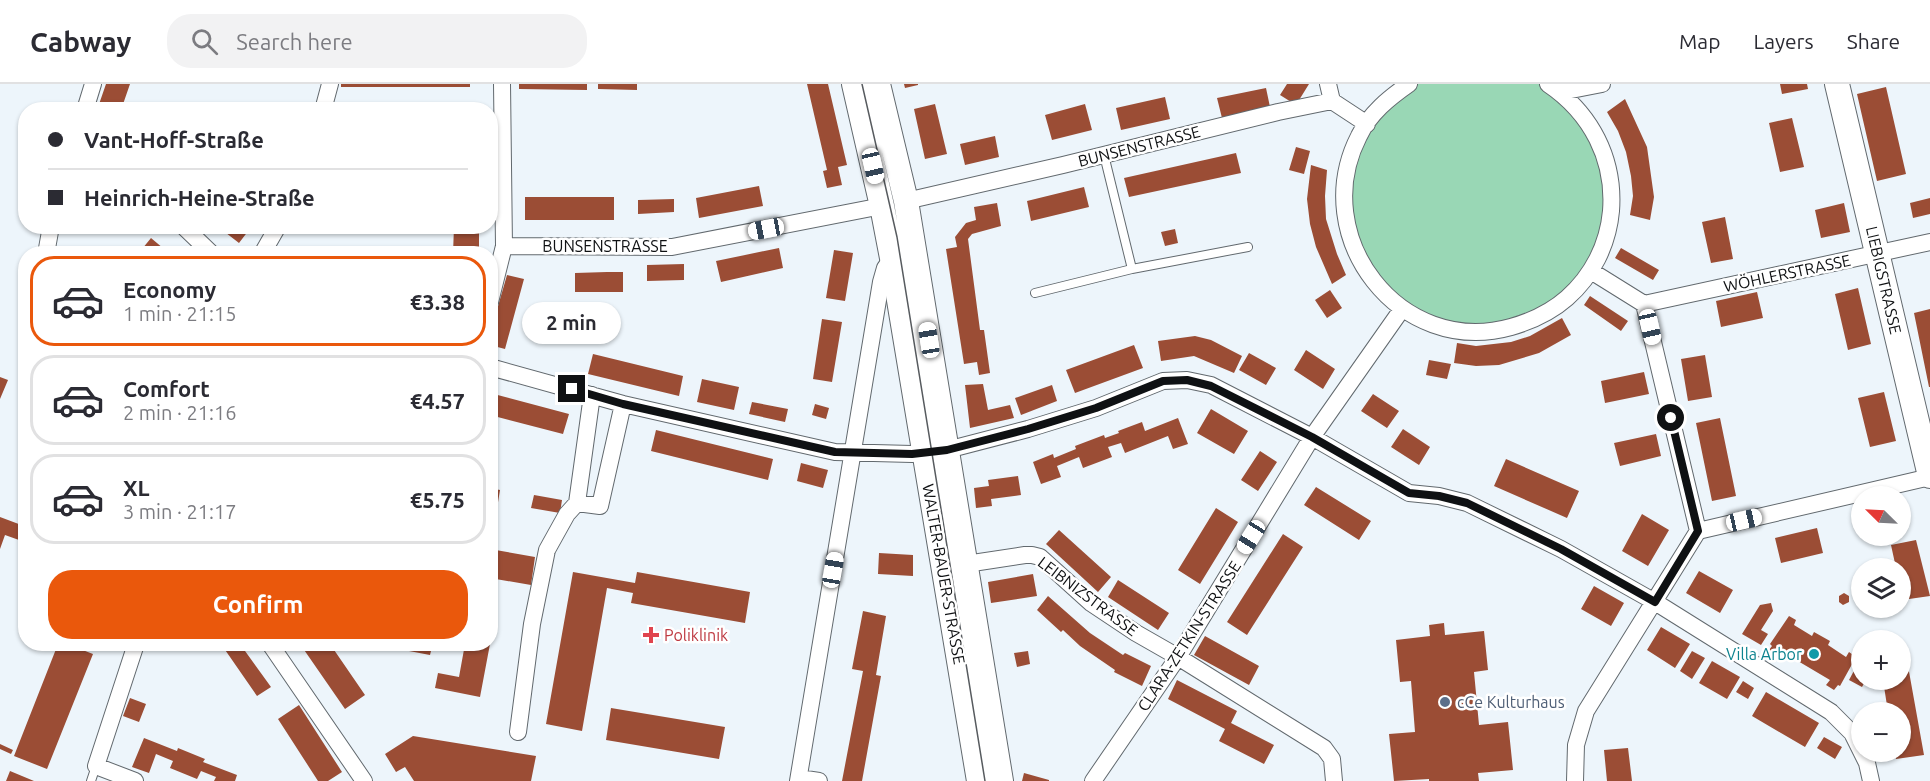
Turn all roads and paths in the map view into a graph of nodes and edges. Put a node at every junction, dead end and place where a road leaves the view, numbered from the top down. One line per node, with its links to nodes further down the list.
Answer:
1 (93, 84): 12 (street)
2 (330, 84): 13 (street)
3 (502, 84): 21 (street)
4 (854, 84): 17 (street, WALTER-BAUER-STRASSE)
5 (878, 84): 16 (street, WALTER-BAUER-STRASSE)
6 (1328, 84): 11 (street)
7 (1409, 84): 14 (street)
8 (1602, 84): 10 (street)
9 (1837, 84): 23 (street, LIEBIGSTRASSE)
10 (1554, 88): 27 (street)
11 (1332, 101): 14 (street); 15 (street, BUNSENSTRASSE)
12 (87, 102)
13 (325, 102)
14 (1366, 124): 30 (street)
15 (1104, 155): 16 (street, BUNSENSTRASSE); 25 (lane)
16 (906, 201): 35 (street, WALTER-BAUER-STRASSE)
17 (882, 206): 21 (street, BUNSENSTRASSE); 24 (street, WALTER-BAUER-STRASSE)
18 (191, 234): 20 (street)
19 (1930, 243): 23 (street, WÖHLERSTRASSE)
20 (204, 246)
21 (504, 246): 26 (street)
22 (1248, 247): 25 (lane)
23 (1877, 253): 29 (street, WÖHLERSTRASSE); 37 (street, LIEBIGSTRASSE)
24 (892, 258): 35 (street, WALTER-BAUER-STRASSE); 36 (street)
25 (1132, 269): 28 (lane)
26 (498, 270)
27 (1591, 271): 29 (street); 30 (street)
28 (1035, 293)
29 (1644, 304): 39 (street)
30 (1402, 309): 34 (street, CLARA-ZETKIN-STRASSE)
31 (498, 369): 32 (street)
32 (592, 395): 33 (street); 38 (street)
33 (623, 404): 36 (street); 38 (street)
34 (1312, 437): 35 (street); 41 (street); 44 (street, CLARA-ZETKIN-STRASSE)
35 (935, 451): 36 (street); 40 (street, WALTER-BAUER-STRASSE); 51 (street, WALTER-BAUER-STRASSE)
36 (853, 454): 47 (street)
37 (1930, 477): 39 (street)
38 (577, 504): 45 (street)
39 (1698, 531): 41 (street)
40 (966, 564): 44 (street, LEIBNIZSTRASSE); 52 (street, WALTER-BAUER-STRASSE)
41 (1655, 602): 55 (street); 56 (street)
42 (134, 651): 46 (street)
43 (275, 651): 49 (street)
44 (1178, 657): 53 (street, CLARA-ZETKIN-STRASSE); 54 (street, LEIBNIZSTRASSE)
45 (518, 732)
46 (94, 774): 48 (street)
47 (798, 779): 50 (street)
48 (135, 781)
49 (364, 781)
50 (819, 781)
51 (978, 781)
52 (1001, 781)
53 (1093, 781)
54 (1334, 781)
55 (1575, 781)
56 (1871, 781)

